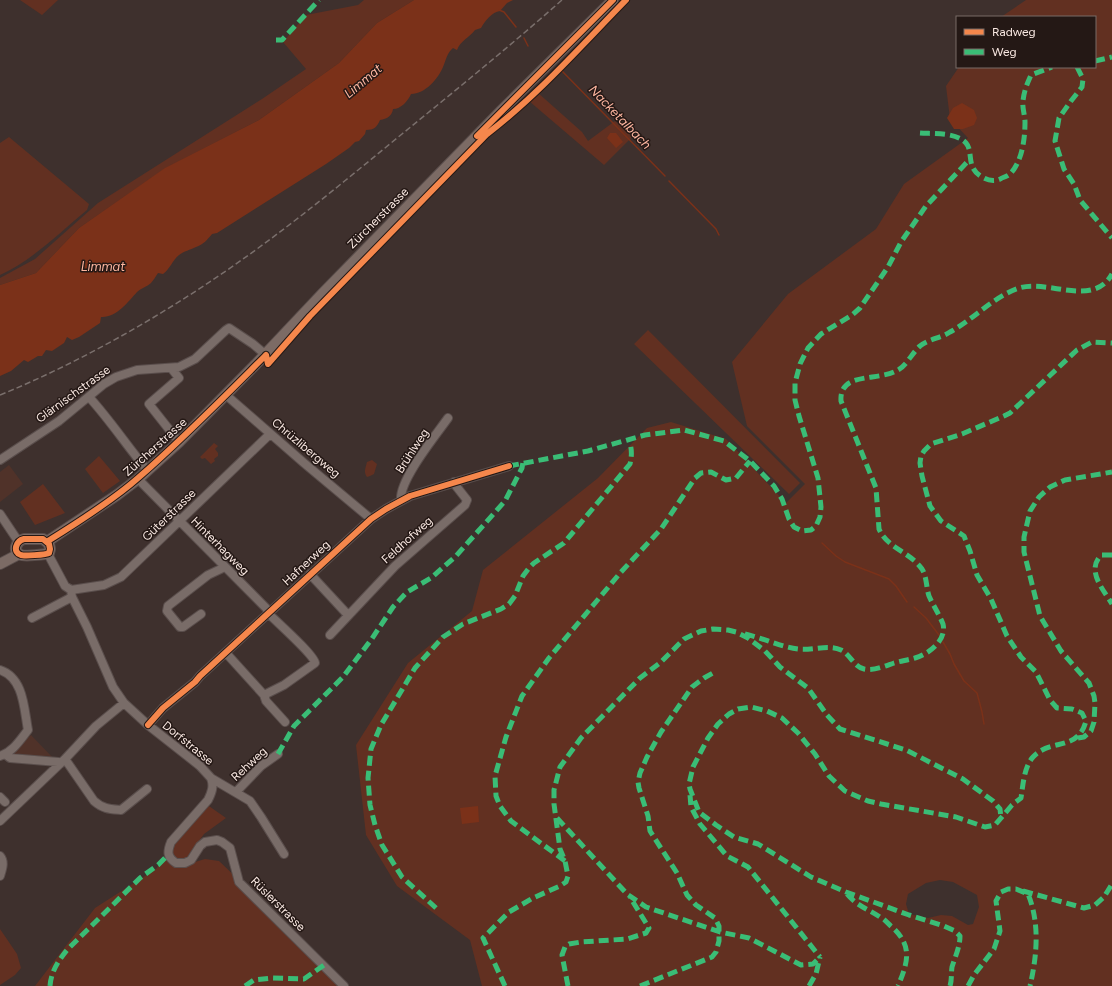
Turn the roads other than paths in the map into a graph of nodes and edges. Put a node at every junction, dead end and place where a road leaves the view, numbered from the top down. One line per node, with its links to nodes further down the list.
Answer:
1 (613, 0): 2 (main road, Zürcherstrasse)
2 (266, 355): 3 (street, Glärnischstrasse); 4 (main road, Zürcherstrasse)
3 (171, 368): 5 (street, Glärnischstrasse); 8 (street)
4 (226, 395): 7 (street, Chrüzlibergweg); 8 (main road, Zürcherstrasse)
5 (89, 397): 9 (street, Glärnischstrasse); 11 (street)
6 (448, 418): 14 (street, Brühlweg)
7 (270, 434): 16 (street, Chrüzlibergweg); 17 (street, Güterstrasse)
8 (179, 442): 11 (main road, Zürcherstrasse)
9 (0, 460)
10 (509, 466): 13 (street, Hafnerweg)
11 (147, 470): 12 (main road, Zürcherstrasse)
12 (138, 479): 17 (street, Hinterhagweg); 19 (main road, Zürcherstrasse)
13 (454, 482): 14 (street, Hafnerweg); 28 (street, Feldhofweg)
14 (401, 500): 16 (street, Hafnerweg)
15 (0, 514): 18 (street)
16 (371, 519): 24 (street, Hafnerweg)
17 (179, 521): 23 (street, Hinterhagweg); 25 (street, Güterstrasse)
18 (18, 541): 19 (main road); 20 (main road)
19 (48, 541): 21 (main road)
20 (19, 554): 21 (main road); 22 (main road)
21 (48, 554): 25 (street, Dorfstrasse)
22 (0, 564)
23 (225, 567): 26 (street, Hinterhagweg); 27 (street)
24 (310, 574): 26 (street, Hafnerweg); 28 (street)
25 (71, 593): 29 (street, Güterstrasse); 34 (street, Dorfstrasse)
26 (269, 612): 31 (street, Hafnerweg); 33 (street, Hinterhagweg)
27 (201, 614)
28 (348, 615): 30 (street, Feldhofweg)
29 (32, 618)
30 (330, 635)
31 (226, 653): 33 (street); 36 (street, Hafnerweg)
32 (0, 670): 38 (street)
33 (264, 695): 35 (street)
34 (124, 704): 36 (street, Dorfstrasse); 39 (street)
35 (285, 722)
36 (148, 725): 40 (street, Dorfstrasse)
37 (278, 754): 42 (street, Rehweg)
38 (2, 755): 39 (street)
39 (62, 762): 41 (street); 43 (street)
40 (211, 778): 42 (street, Dorfstrasse); 47 (street, Rüslerstrasse)
41 (147, 789)
42 (236, 792): 44 (street, Dorfstrasse)
43 (0, 821)
44 (284, 854)
45 (0, 856): 46 (street)
46 (0, 876)
47 (344, 986)

